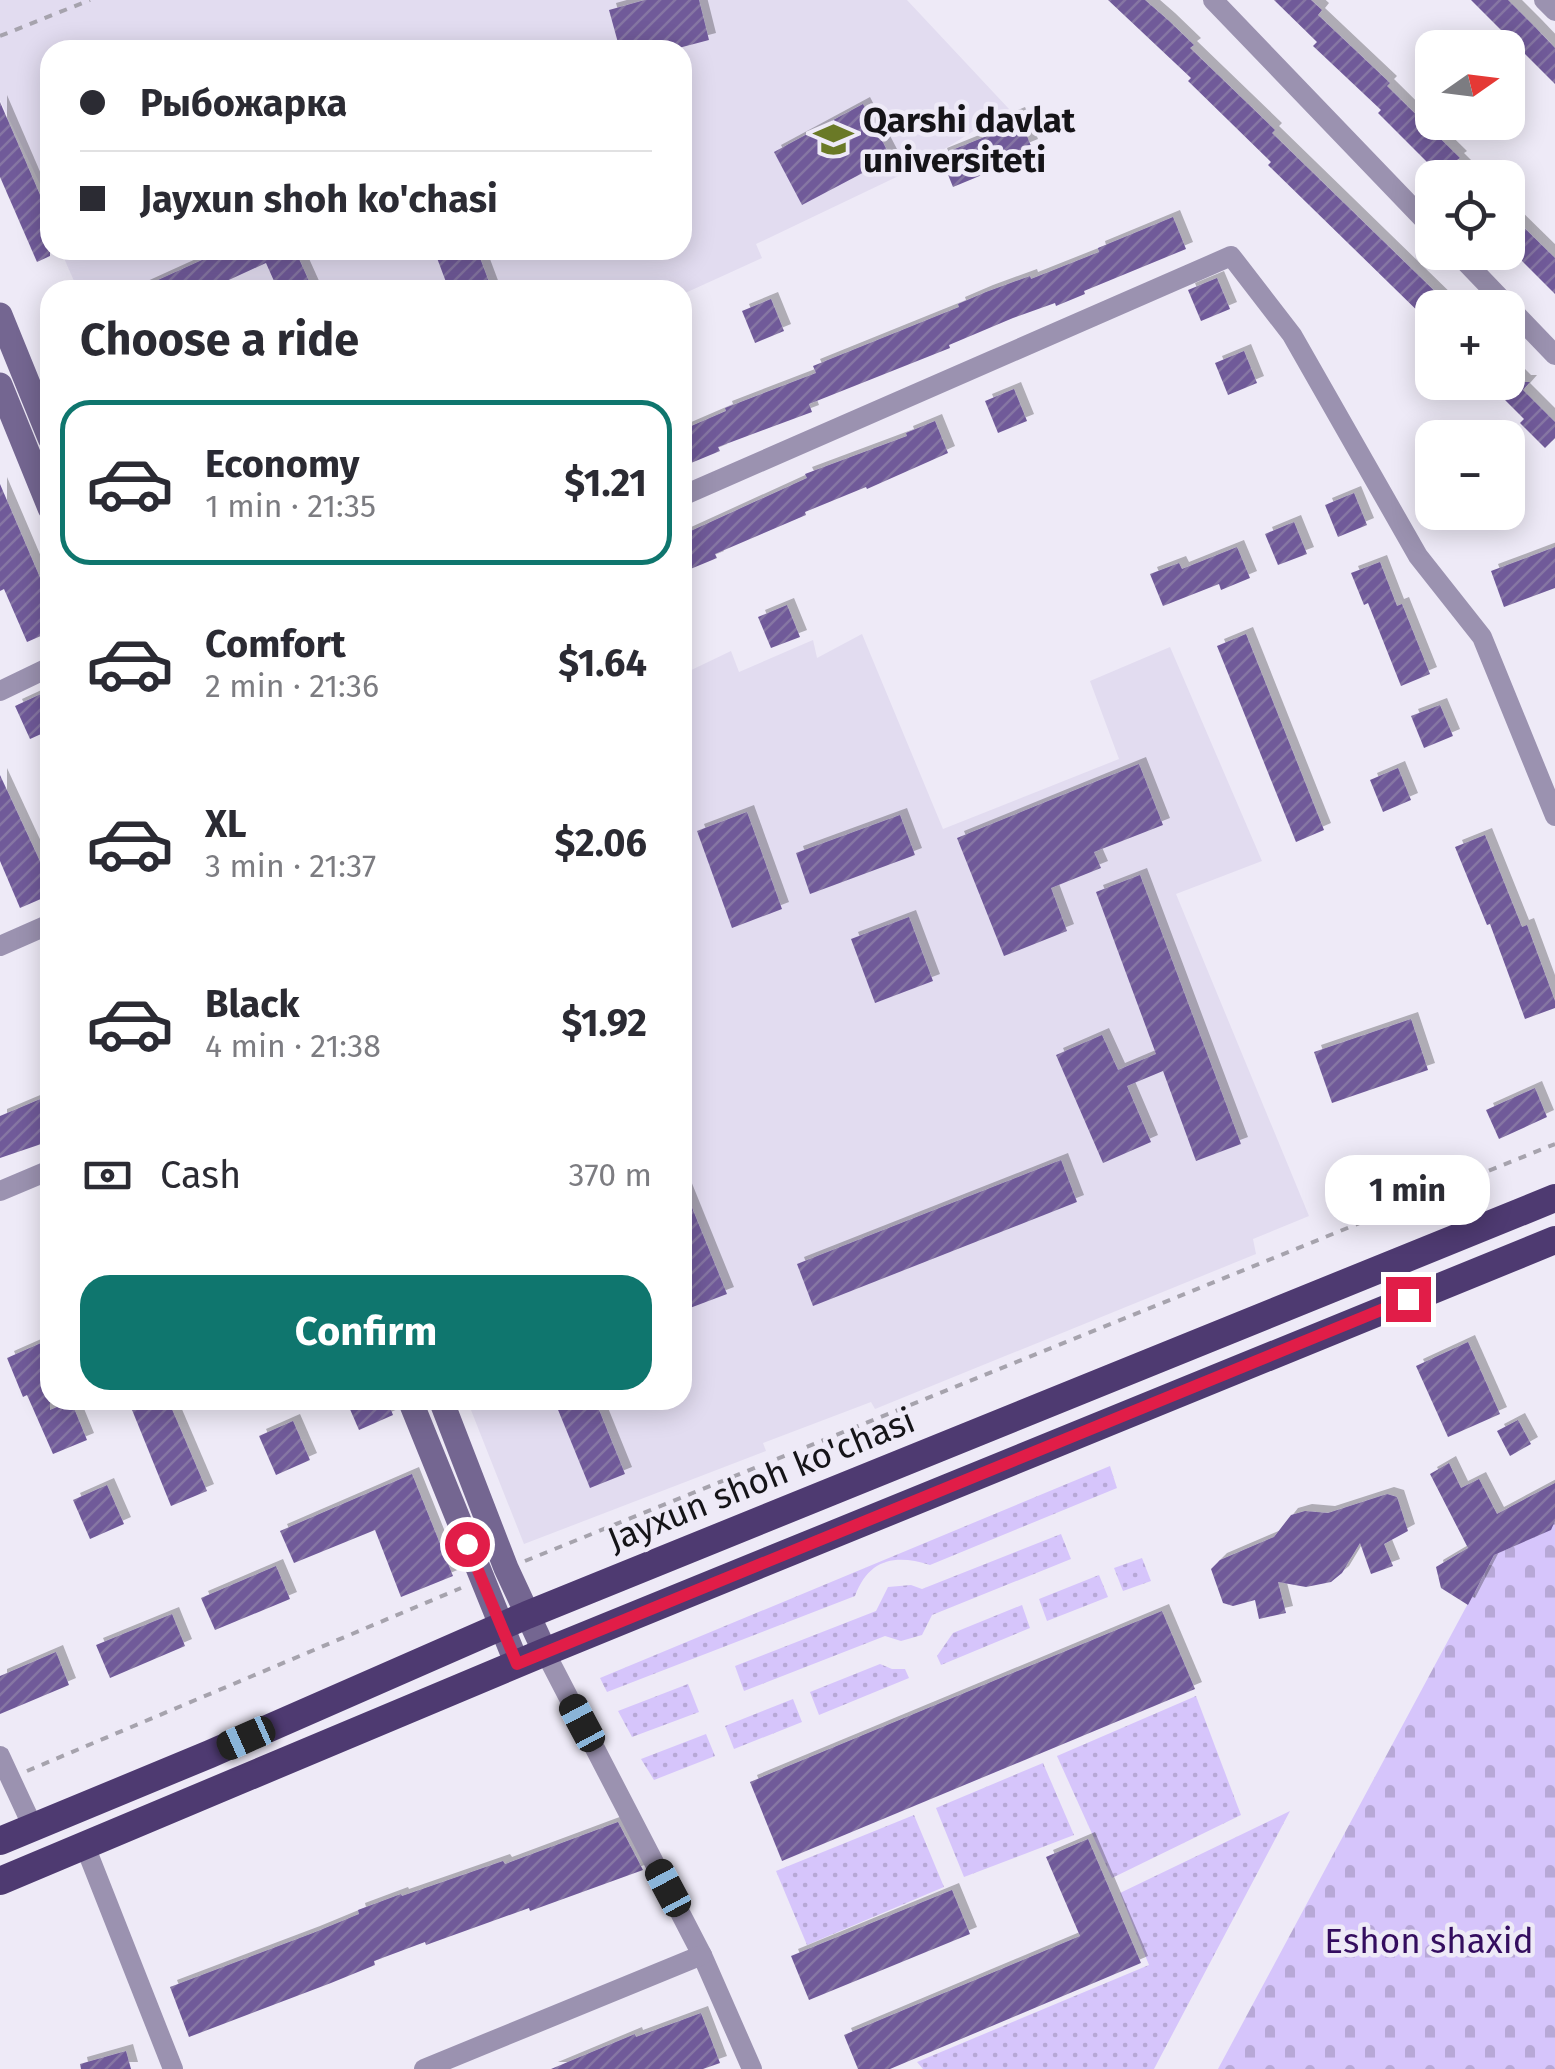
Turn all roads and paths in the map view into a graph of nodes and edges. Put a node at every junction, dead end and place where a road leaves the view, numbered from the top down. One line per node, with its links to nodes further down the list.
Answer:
1 (90, 0): 5 (path)
2 (1214, 0): 6 (street)
3 (1544, 0): 4 (street)
4 (1555, 12)
5 (0, 36)
6 (1415, 210)
7 (1473, 270): 9 (street)
8 (0, 314): 11 (main road)
9 (1555, 355)
10 (0, 385): 12 (main road)
11 (40, 413)
12 (40, 483)
13 (692, 492): 16 (street)
14 (40, 671): 15 (street)
15 (0, 691)
16 (1555, 816)
17 (40, 928): 18 (street)
18 (0, 946)
19 (1555, 1144): 30 (path)
20 (40, 1174): 21 (street)
21 (0, 1191)
22 (1555, 1198): 24 (highway, Jayxun shoh ko'chasi)
23 (1555, 1240): 25 (highway)
24 (1397, 1264): 25 (highway); 28 (highway, Jayxun shoh ko'chasi)
25 (1408, 1299): 29 (highway)
26 (414, 1410): 31 (main road)
27 (444, 1410): 30 (main road)
28 (858, 1482): 29 (highway); 32 (highway, Jayxun shoh ko'chasi)
29 (872, 1517): 34 (highway)
30 (506, 1568): 32 (main road)
31 (481, 1579): 33 (main road); 37 (path)
32 (527, 1615): 33 (highway, Jayxun shoh ko'chasi); 34 (main road)
33 (500, 1626): 35 (main road); 38 (highway, Jayxun shoh ko'chasi)
34 (545, 1652): 35 (highway); 42 (street)
35 (517, 1664): 40 (highway)
36 (0, 1756): 37 (street)
37 (10, 1778): 38 (street)
38 (34, 1827): 39 (highway, Jayxun shoh ko'chasi)
39 (0, 1841)
40 (85, 1846): 41 (highway); 43 (street)
41 (0, 1881)
42 (702, 1955): 44 (street); 45 (street)
43 (173, 2069)
44 (424, 2069)
45 (752, 2069)

